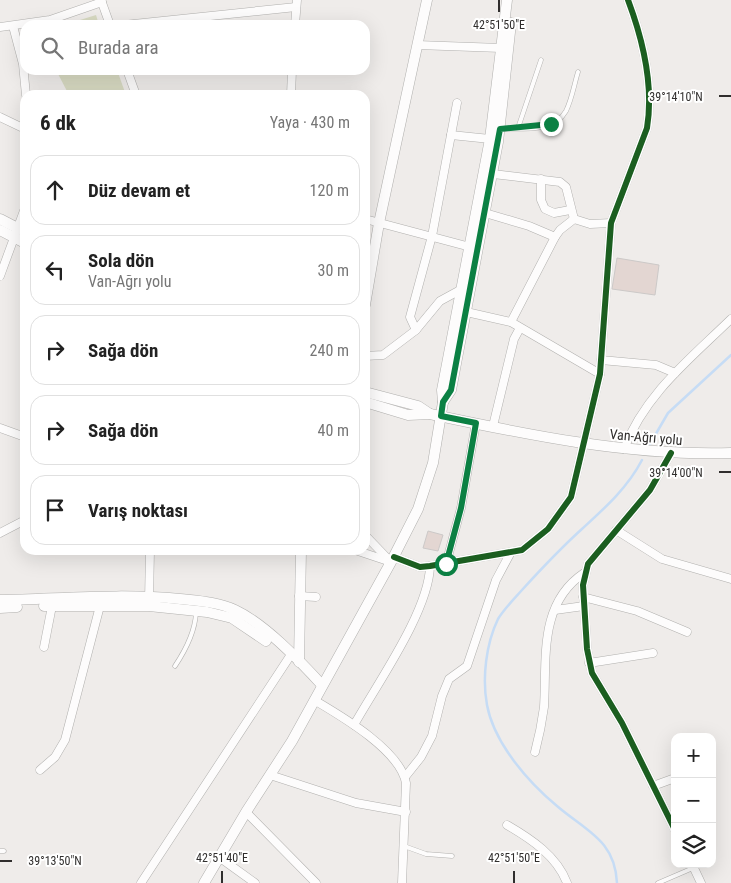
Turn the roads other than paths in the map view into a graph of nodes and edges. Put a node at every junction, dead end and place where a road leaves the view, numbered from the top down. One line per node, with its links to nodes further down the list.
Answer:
1 (427, 0): 14 (main road)
2 (507, 0): 15 (main road)
3 (514, 0): 29 (main road)
4 (628, 0): 40 (street)
5 (101, 1): 7 (street); 8 (street)
6 (296, 4): 9 (street); 10 (street)
7 (50, 20)
8 (108, 20)
9 (165, 20)
10 (295, 20)
11 (20, 25): 12 (street)
12 (13, 26): 13 (street); 16 (street)
13 (0, 27)
14 (417, 45): 15 (street); 39 (main road)
15 (502, 48): 31 (main road)
16 (20, 53)
17 (541, 60): 28 (lane)
18 (578, 72): 28 (lane)
19 (24, 75): 22 (street)
20 (129, 75): 23 (street)
21 (292, 75): 24 (street)
22 (26, 90)
23 (134, 90)
24 (291, 90)
25 (457, 103): 30 (street)
26 (0, 117): 27 (street)
27 (20, 127)
28 (518, 128): 29 (lane)
29 (500, 129): 32 (main road)
30 (451, 135): 31 (street); 43 (street)
31 (490, 139): 45 (main road)
32 (493, 174): 33 (street); 35 (main road)
33 (541, 179): 34 (street); 34 (street)
34 (570, 210): 37 (street)
35 (485, 213): 44 (street); 45 (main road)
36 (0, 219): 42 (main road)
37 (574, 219): 40 (street); 44 (street)
38 (370, 221): 39 (street)
39 (378, 223): 43 (street); 46 (main road)
40 (611, 223): 55 (street)
41 (0, 230): 42 (main road)
42 (19, 232): 47 (street)
43 (432, 236): 45 (street); 53 (street)
44 (555, 237): 51 (street)
45 (474, 249): 48 (main road); 49 (main road)
46 (370, 273)
47 (0, 276)
48 (462, 289): 49 (main road); 53 (street)
49 (463, 312): 51 (street); 61 (main road)
50 (731, 319): 56 (street)
51 (511, 322): 52 (street)
52 (520, 328): 57 (street); 63 (street)
53 (416, 330): 54 (street)
54 (370, 356)
55 (601, 360): 56 (street); 57 (street)
56 (675, 373): 67 (street)
57 (600, 374): 66 (street)
58 (370, 393): 60 (main road)
59 (370, 404): 60 (main road, Van-Ağrı yolu)
60 (430, 414): 61 (main road, Van-Ağrı yolu)
61 (441, 416): 62 (main road, Van-Ağrı yolu); 78 (main road)
62 (476, 423): 63 (main road, Van-Ağrı yolu); 79 (street)
63 (493, 426): 66 (main road, Van-Ağrı yolu)
64 (0, 428): 65 (street)
65 (20, 435)
66 (584, 442): 67 (main road, Van-Ağrı yolu); 74 (street)
67 (624, 449): 68 (main road, Van-Ağrı yolu)
68 (671, 453): 69 (main road, Van-Ağrı yolu); 71 (street)
69 (731, 453)
70 (20, 523): 72 (street)
71 (616, 530): 81 (street); 82 (street)
72 (0, 533)
73 (370, 539): 78 (street)
74 (511, 552): 79 (street); 106 (street)
75 (370, 554): 78 (street)
76 (150, 555): 87 (street)
77 (301, 555): 83 (main road)
78 (393, 559): 80 (street); 100 (main road)
79 (446, 564): 80 (street)
80 (430, 566): 102 (street)
81 (584, 573): 85 (street); 93 (street)
82 (731, 579)
83 (299, 596): 84 (street); 97 (main road)
84 (316, 597)
85 (584, 597): 90 (street); 94 (street)
86 (0, 600): 88 (main road)
87 (149, 601): 88 (main road); 92 (main road); 97 (main road)
88 (101, 602): 89 (main road); 104 (street)
89 (52, 606): 91 (main road); 95 (street)
90 (584, 606): 93 (street); 98 (street)
91 (0, 608)
92 (197, 610): 97 (main road); 99 (lane)
93 (555, 610): 103 (street)
94 (687, 632)
95 (44, 647)
96 (653, 653): 98 (street)
97 (295, 660): 100 (main road); 118 (street)
98 (589, 663): 108 (street)
99 (175, 666)
100 (322, 685): 101 (main road)
101 (314, 700): 102 (street); 105 (main road)
102 (354, 724): 106 (street)
103 (535, 752)
104 (40, 770)
105 (270, 775): 109 (main road); 110 (street)
106 (405, 777): 110 (street)
107 (671, 779): 108 (street)
108 (653, 786): 111 (street)
109 (246, 812): 115 (main road); 121 (street)
110 (406, 812): 113 (street)
111 (672, 823)
112 (507, 825): 123 (street)
113 (404, 846): 114 (lane); 122 (street)
114 (452, 856)
115 (219, 857): 119 (main road); 120 (street)
116 (689, 868): 124 (lane)
117 (694, 868): 125 (street)
118 (141, 883)
119 (204, 883)
120 (255, 883)
121 (316, 883)
122 (402, 883)
123 (567, 883)
124 (658, 883)
125 (701, 883)

